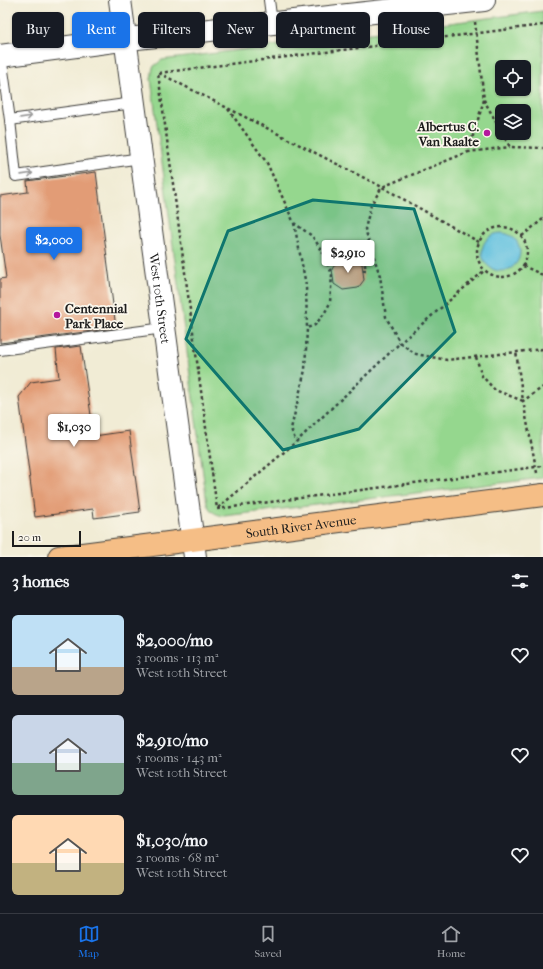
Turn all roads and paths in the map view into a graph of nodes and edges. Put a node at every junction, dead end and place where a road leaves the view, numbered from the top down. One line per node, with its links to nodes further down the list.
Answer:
1 (120, 0): 4 (street, West 10th Street)
2 (269, 0): 5 (lane)
3 (478, 1): 5 (street); 7 (path)
4 (122, 12)
5 (272, 23): 8 (street)
6 (543, 24): 7 (path)
7 (476, 33): 12 (path); 13 (path)
8 (130, 38)
9 (72, 46): 11 (street)
10 (126, 48): 14 (street, West 10th Street)
11 (0, 56): 16 (lane)
12 (158, 73): 15 (path); 46 (path)
13 (484, 100): 17 (path); 21 (path)
14 (133, 102): 16 (lane, one-way to 14); 22 (street, West 10th Street)
15 (228, 108): 23 (path); 25 (path)
16 (10, 120): 22 (lane, one-way to 22)
17 (495, 120)
18 (506, 140): 19 (path)
19 (510, 146): 20 (path); 21 (path)
20 (543, 148)
21 (468, 152): 23 (path)
22 (141, 158): 33 (street, West 10th Street)
23 (382, 187): 27 (path); 28 (path)
24 (543, 219): 26 (path)
25 (294, 223): 34 (path); 34 (path)
26 (522, 236): 28 (path); 29 (path)
27 (369, 242): 30 (path); 35 (path)
28 (479, 242): 31 (path)
29 (524, 266): 31 (path); 32 (path)
30 (363, 270)
31 (485, 270): 35 (path)
32 (543, 275)
33 (164, 328): 37 (lane); 47 (street, West 10th Street)
34 (307, 328): 42 (path)
35 (400, 343): 39 (path); 42 (path)
36 (543, 349): 38 (path)
37 (0, 350)
38 (516, 351): 39 (path); 41 (path)
39 (476, 357): 41 (path)
40 (543, 387): 41 (path)
41 (523, 401): 44 (path)
42 (296, 442): 46 (path)
43 (543, 466): 44 (path)
44 (536, 467): 45 (path); 46 (path)
45 (542, 495): 47 (main road, South River Avenue)
46 (217, 509)
47 (194, 548): 48 (main road, South River Avenue)
48 (59, 557)

